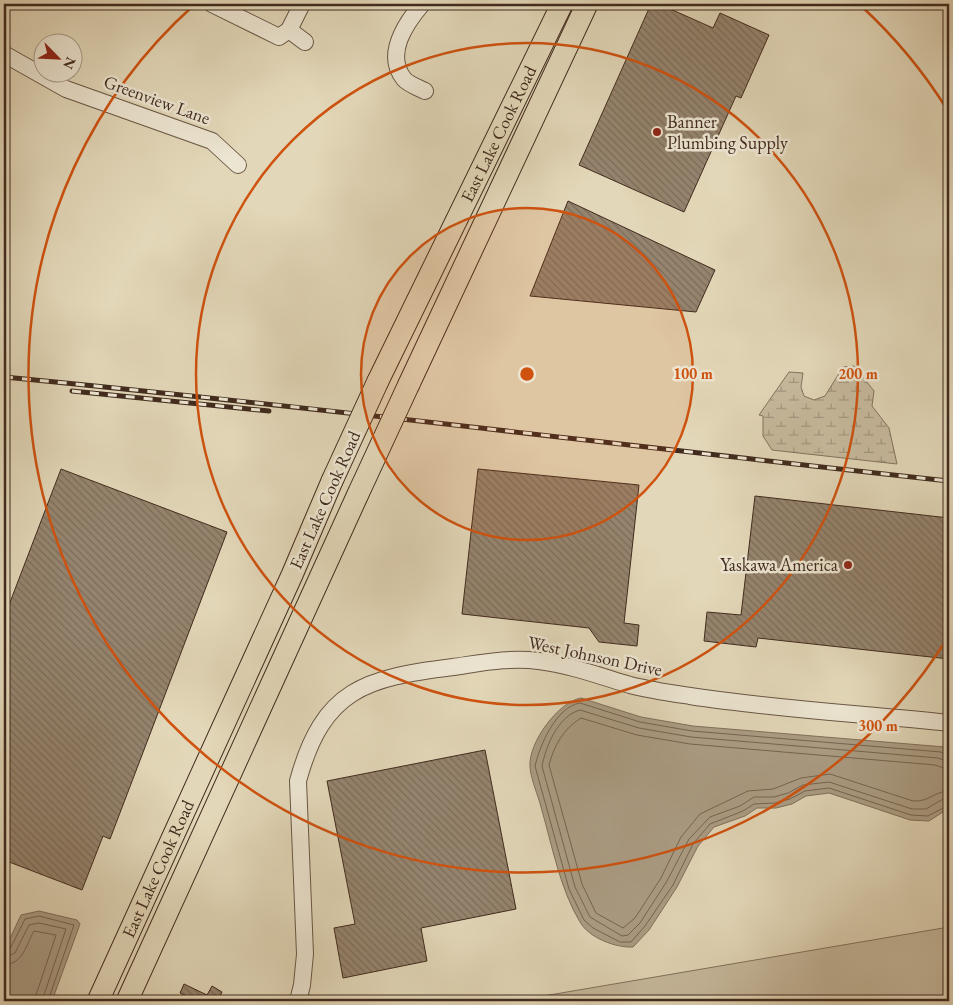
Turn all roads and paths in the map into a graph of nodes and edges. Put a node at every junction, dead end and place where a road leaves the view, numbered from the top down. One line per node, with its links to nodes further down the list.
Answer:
1 (212, 4): 6 (street)
2 (302, 4): 6 (street)
3 (422, 4): 9 (street)
4 (562, 4): 12 (main road, East Lake Cook Road, bridge)
5 (587, 4): 13 (main road, East Lake Cook Road, bridge)
6 (284, 34): 7 (street)
7 (305, 42)
8 (4, 54): 10 (street, Greenview Lane)
9 (424, 91)
10 (238, 164)
11 (949, 723): 14 (street, West Johnson Drive)
12 (98, 1001)
13 (127, 1001)
14 (298, 1001)

